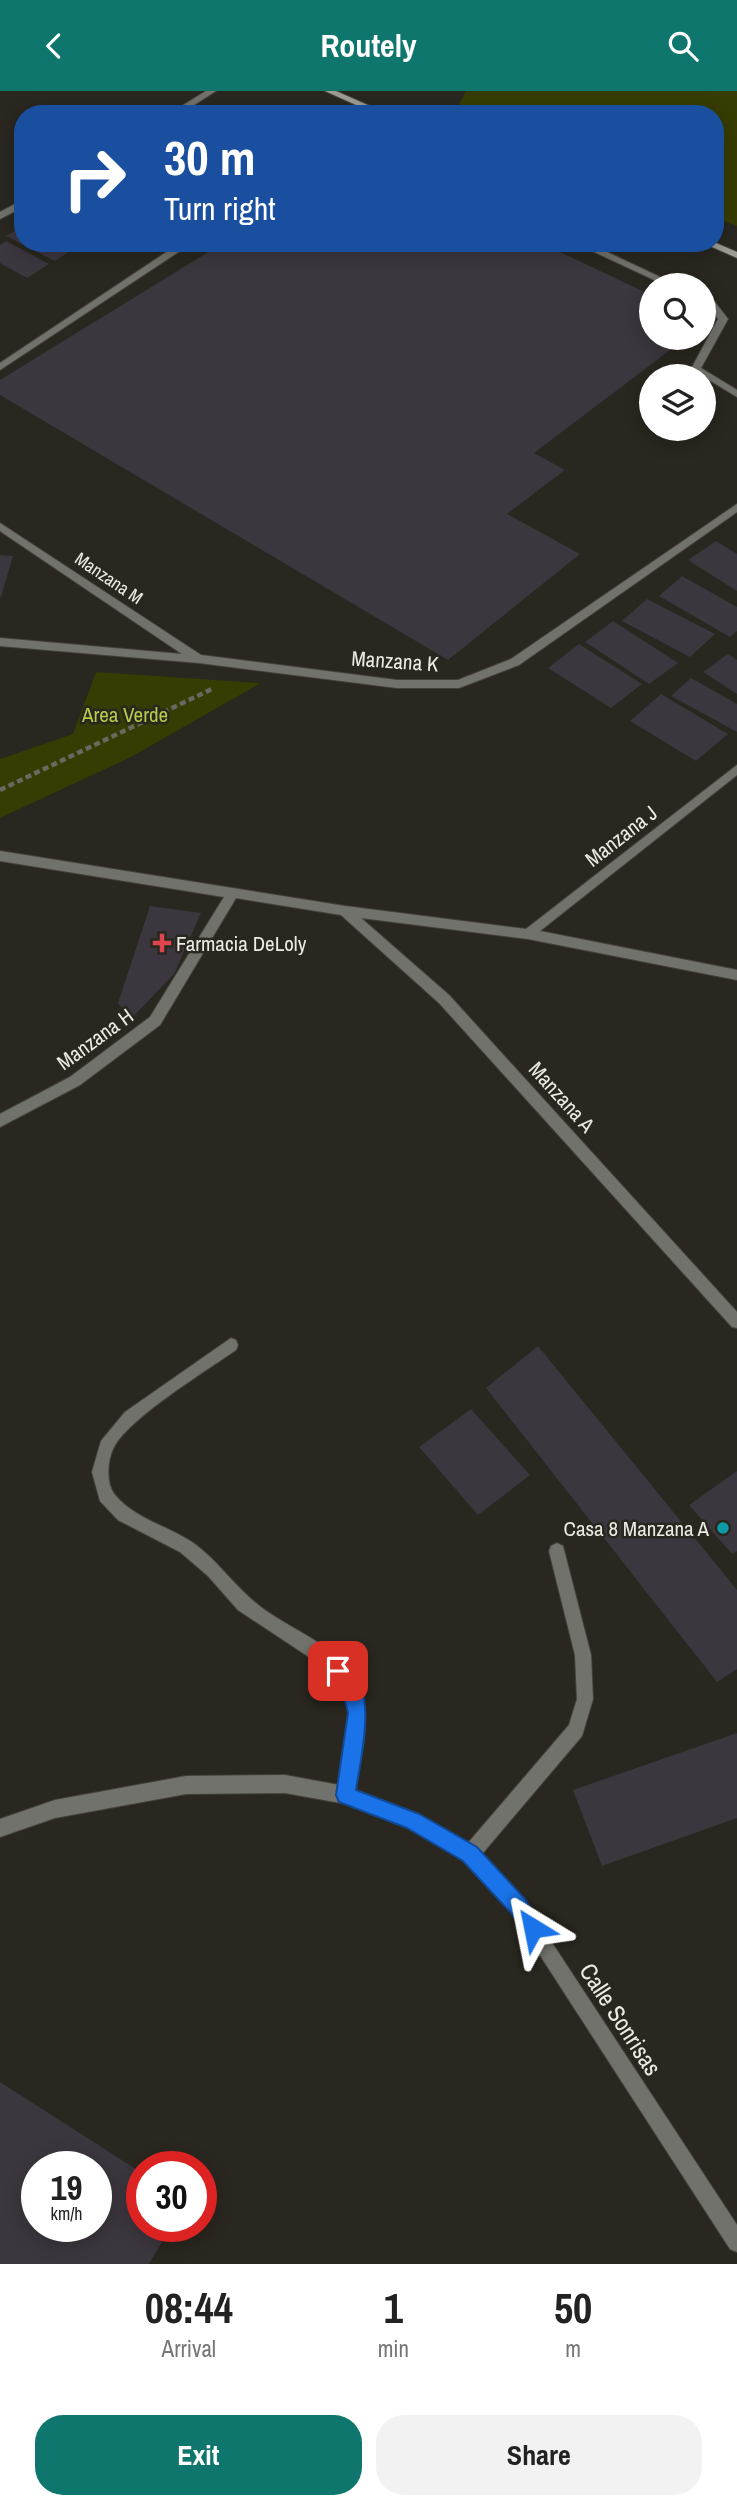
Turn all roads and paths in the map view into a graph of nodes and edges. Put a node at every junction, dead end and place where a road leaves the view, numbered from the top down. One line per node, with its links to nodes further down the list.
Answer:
1 (212, 91): 3 (street)
2 (328, 91): 4 (main road)
3 (188, 105)
4 (362, 105)
5 (173, 252): 11 (street)
6 (600, 252): 7 (street)
7 (646, 273)
8 (716, 309): 9 (street)
9 (716, 332)
10 (706, 350): 12 (street)
11 (0, 367)
12 (737, 394)
13 (737, 507): 17 (street, Manzana K)
14 (0, 526): 16 (street, Manzana M)
15 (0, 642): 16 (street, Manzana K)
16 (199, 660): 17 (street, Manzana K)
17 (258, 667): 19 (path)
18 (737, 769): 23 (street, Manzana J)
19 (0, 790)
20 (0, 856): 21 (street)
21 (233, 893): 22 (street); 25 (street, Manzana H)
22 (345, 911): 23 (street); 26 (street, Manzana A)
23 (528, 934): 24 (street)
24 (737, 975)
25 (0, 1121)
26 (737, 1322)
27 (231, 1345): 29 (street)
28 (557, 1551): 31 (street)
29 (346, 1795): 30 (street, Calle Sonrisas); 31 (street, Calle Sonrisas)
30 (0, 1828)
31 (470, 1854): 32 (street, Calle Sonrisas)
32 (737, 2242)

